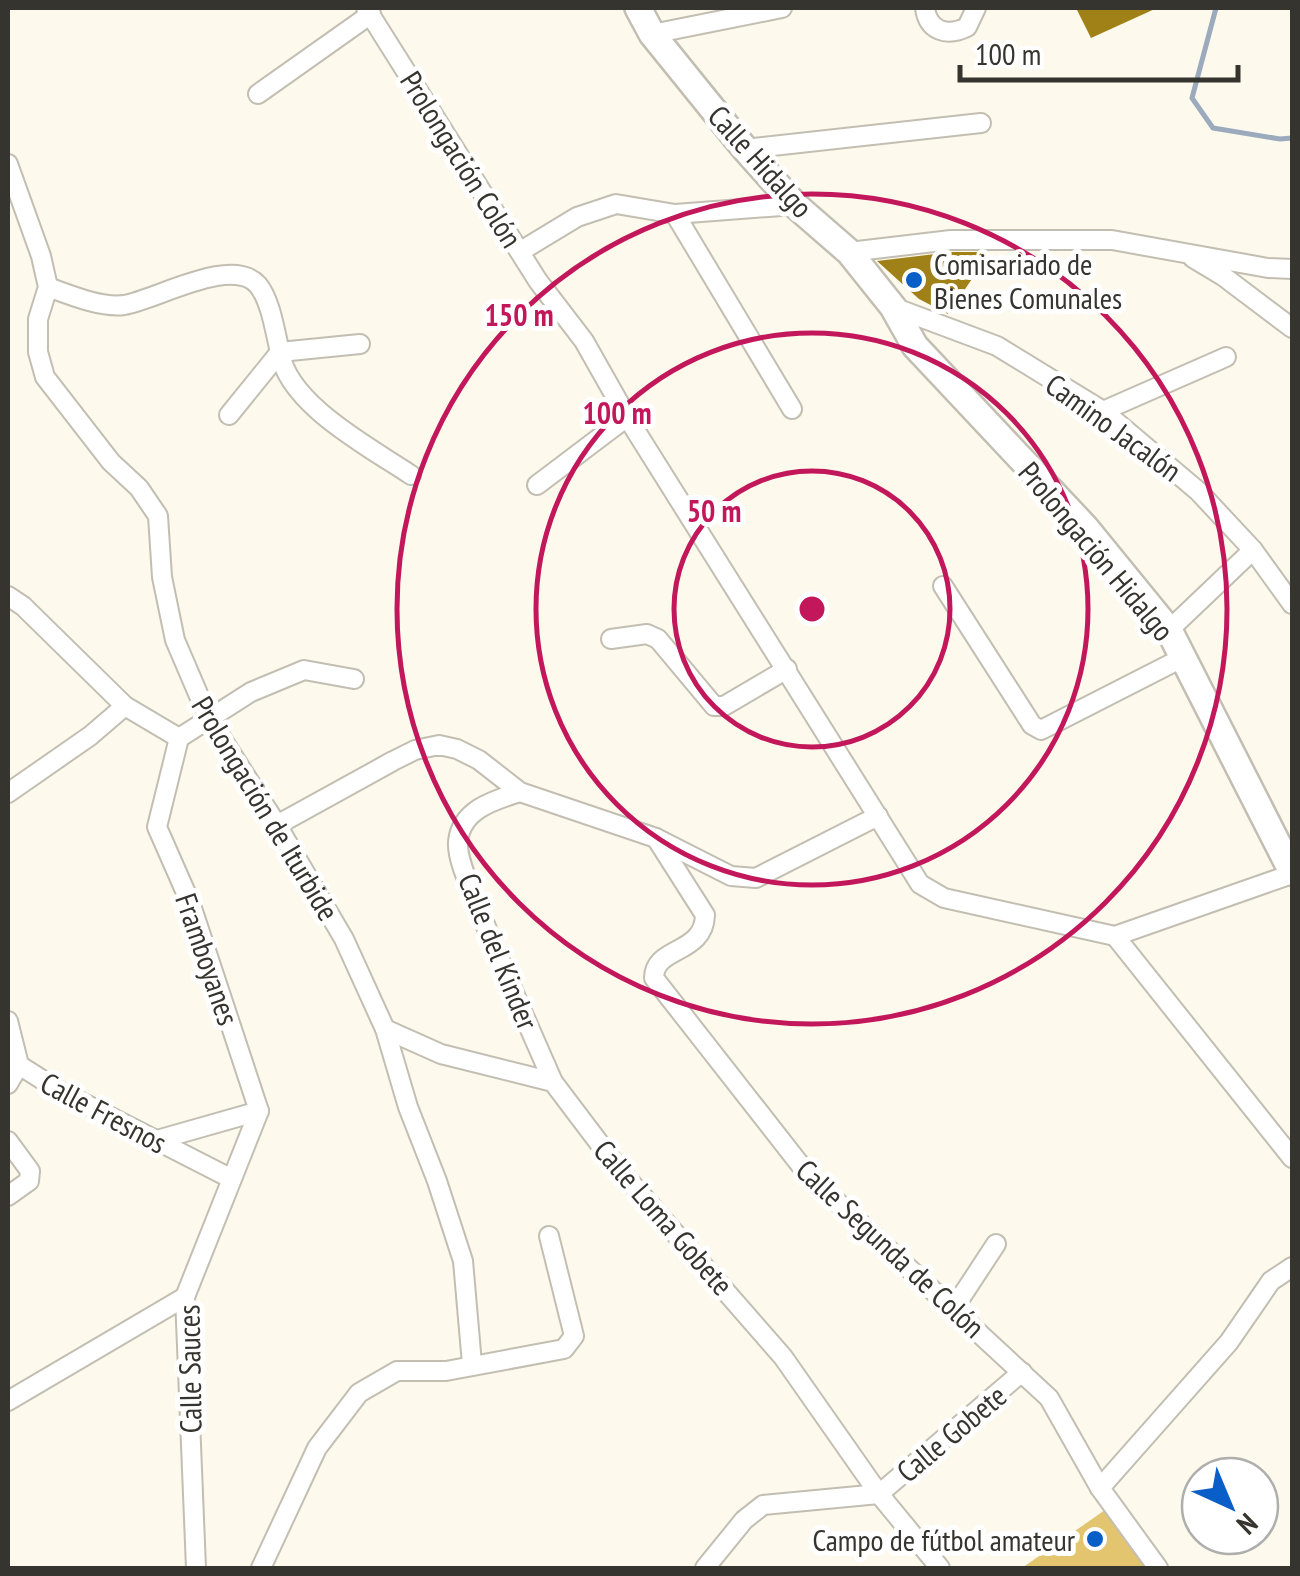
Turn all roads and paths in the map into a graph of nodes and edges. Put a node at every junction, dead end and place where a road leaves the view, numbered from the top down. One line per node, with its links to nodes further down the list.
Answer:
1 (638, 8): 6 (street, Calle Hidalgo)
2 (782, 8): 6 (street)
3 (925, 8): 4 (street)
4 (976, 8)
5 (368, 11): 7 (street); 13 (street, Prolongación Colón)
6 (652, 34): 9 (street, Calle Hidalgo)
7 (258, 94)
8 (982, 123): 9 (street)
9 (745, 149): 11 (street, Calle Hidalgo)
10 (8, 165): 17 (street, Prolongación de Iturbide)
11 (795, 205): 12 (street); 14 (street, Calle Hidalgo)
12 (675, 214): 13 (street); 23 (street)
13 (520, 251): 26 (street, Prolongación Colón)
14 (849, 252): 15 (street); 18 (street, Calle Hidalgo)
15 (1184, 253): 16 (street); 19 (street)
16 (1292, 268)
17 (48, 288): 21 (street); 39 (street, Prolongación de Iturbide)
18 (893, 308): 24 (street, Camino Jacalón); 33 (street, Prolongación Hidalgo)
19 (1292, 328)
20 (360, 344): 21 (street)
21 (280, 352): 25 (street); 27 (street)
22 (1226, 357): 24 (street)
23 (792, 409)
24 (1103, 411): 29 (street, Camino Jacalón)
25 (229, 415)
26 (627, 417): 28 (street); 36 (street, Prolongación Colón)
27 (411, 475)
28 (537, 485)
29 (1253, 550): 32 (street, Camino Jacalón); 33 (street)
30 (943, 586): 35 (street)
31 (8, 596): 38 (street)
32 (1292, 604)
33 (1169, 630): 35 (street, Prolongación Hidalgo)
34 (611, 639): 36 (street)
35 (1184, 657): 46 (street, Prolongación Hidalgo)
36 (786, 668): 43 (street, Prolongación Colón)
37 (354, 679): 39 (street)
38 (125, 706): 40 (street); 42 (street)
39 (208, 717): 40 (street); 44 (street, Prolongación de Iturbide)
40 (178, 738): 53 (street, Framboyanes)
41 (520, 792): 44 (street); 45 (street); 51 (street, Calle del Kinder)
42 (8, 793)
43 (878, 816): 45 (street); 47 (street, Prolongación Colón)
44 (276, 824): 49 (street, Prolongación de Iturbide)
45 (656, 838): 63 (street, Calle Segunda de Colón)
46 (1292, 873): 47 (street)
47 (1115, 936): 56 (street)
48 (8, 1021): 50 (street, Calle Fresnos)
49 (385, 1029): 51 (street); 64 (street, Prolongación de Iturbide)
50 (19, 1066): 52 (street); 55 (street, Calle Fresnos)
51 (553, 1082): 68 (street, Calle Loma Gobete)
52 (8, 1084)
53 (259, 1111): 55 (street); 57 (street)
54 (8, 1140): 58 (street)
55 (157, 1140): 57 (street, Calle Fresnos)
56 (1292, 1158)
57 (230, 1178): 62 (street, Calle Sauces)
58 (8, 1196)
59 (549, 1236): 64 (street)
60 (996, 1244): 63 (street)
61 (1289, 1268): 67 (street)
62 (185, 1296): 66 (street); 69 (street, Calle Sauces)
63 (954, 1308): 65 (street, Calle Segunda de Colón)
64 (472, 1364): 70 (street)
65 (1022, 1372): 67 (street, Calle Segunda de Colón); 68 (street, Calle Gobete)
66 (8, 1401)
67 (1100, 1488): 73 (street, Calle Segunda de Colón)
68 (879, 1494): 71 (street); 72 (street, Calle Loma Gobete)
69 (196, 1568)
70 (262, 1568)
71 (705, 1568)
72 (940, 1568)
73 (1158, 1568)

